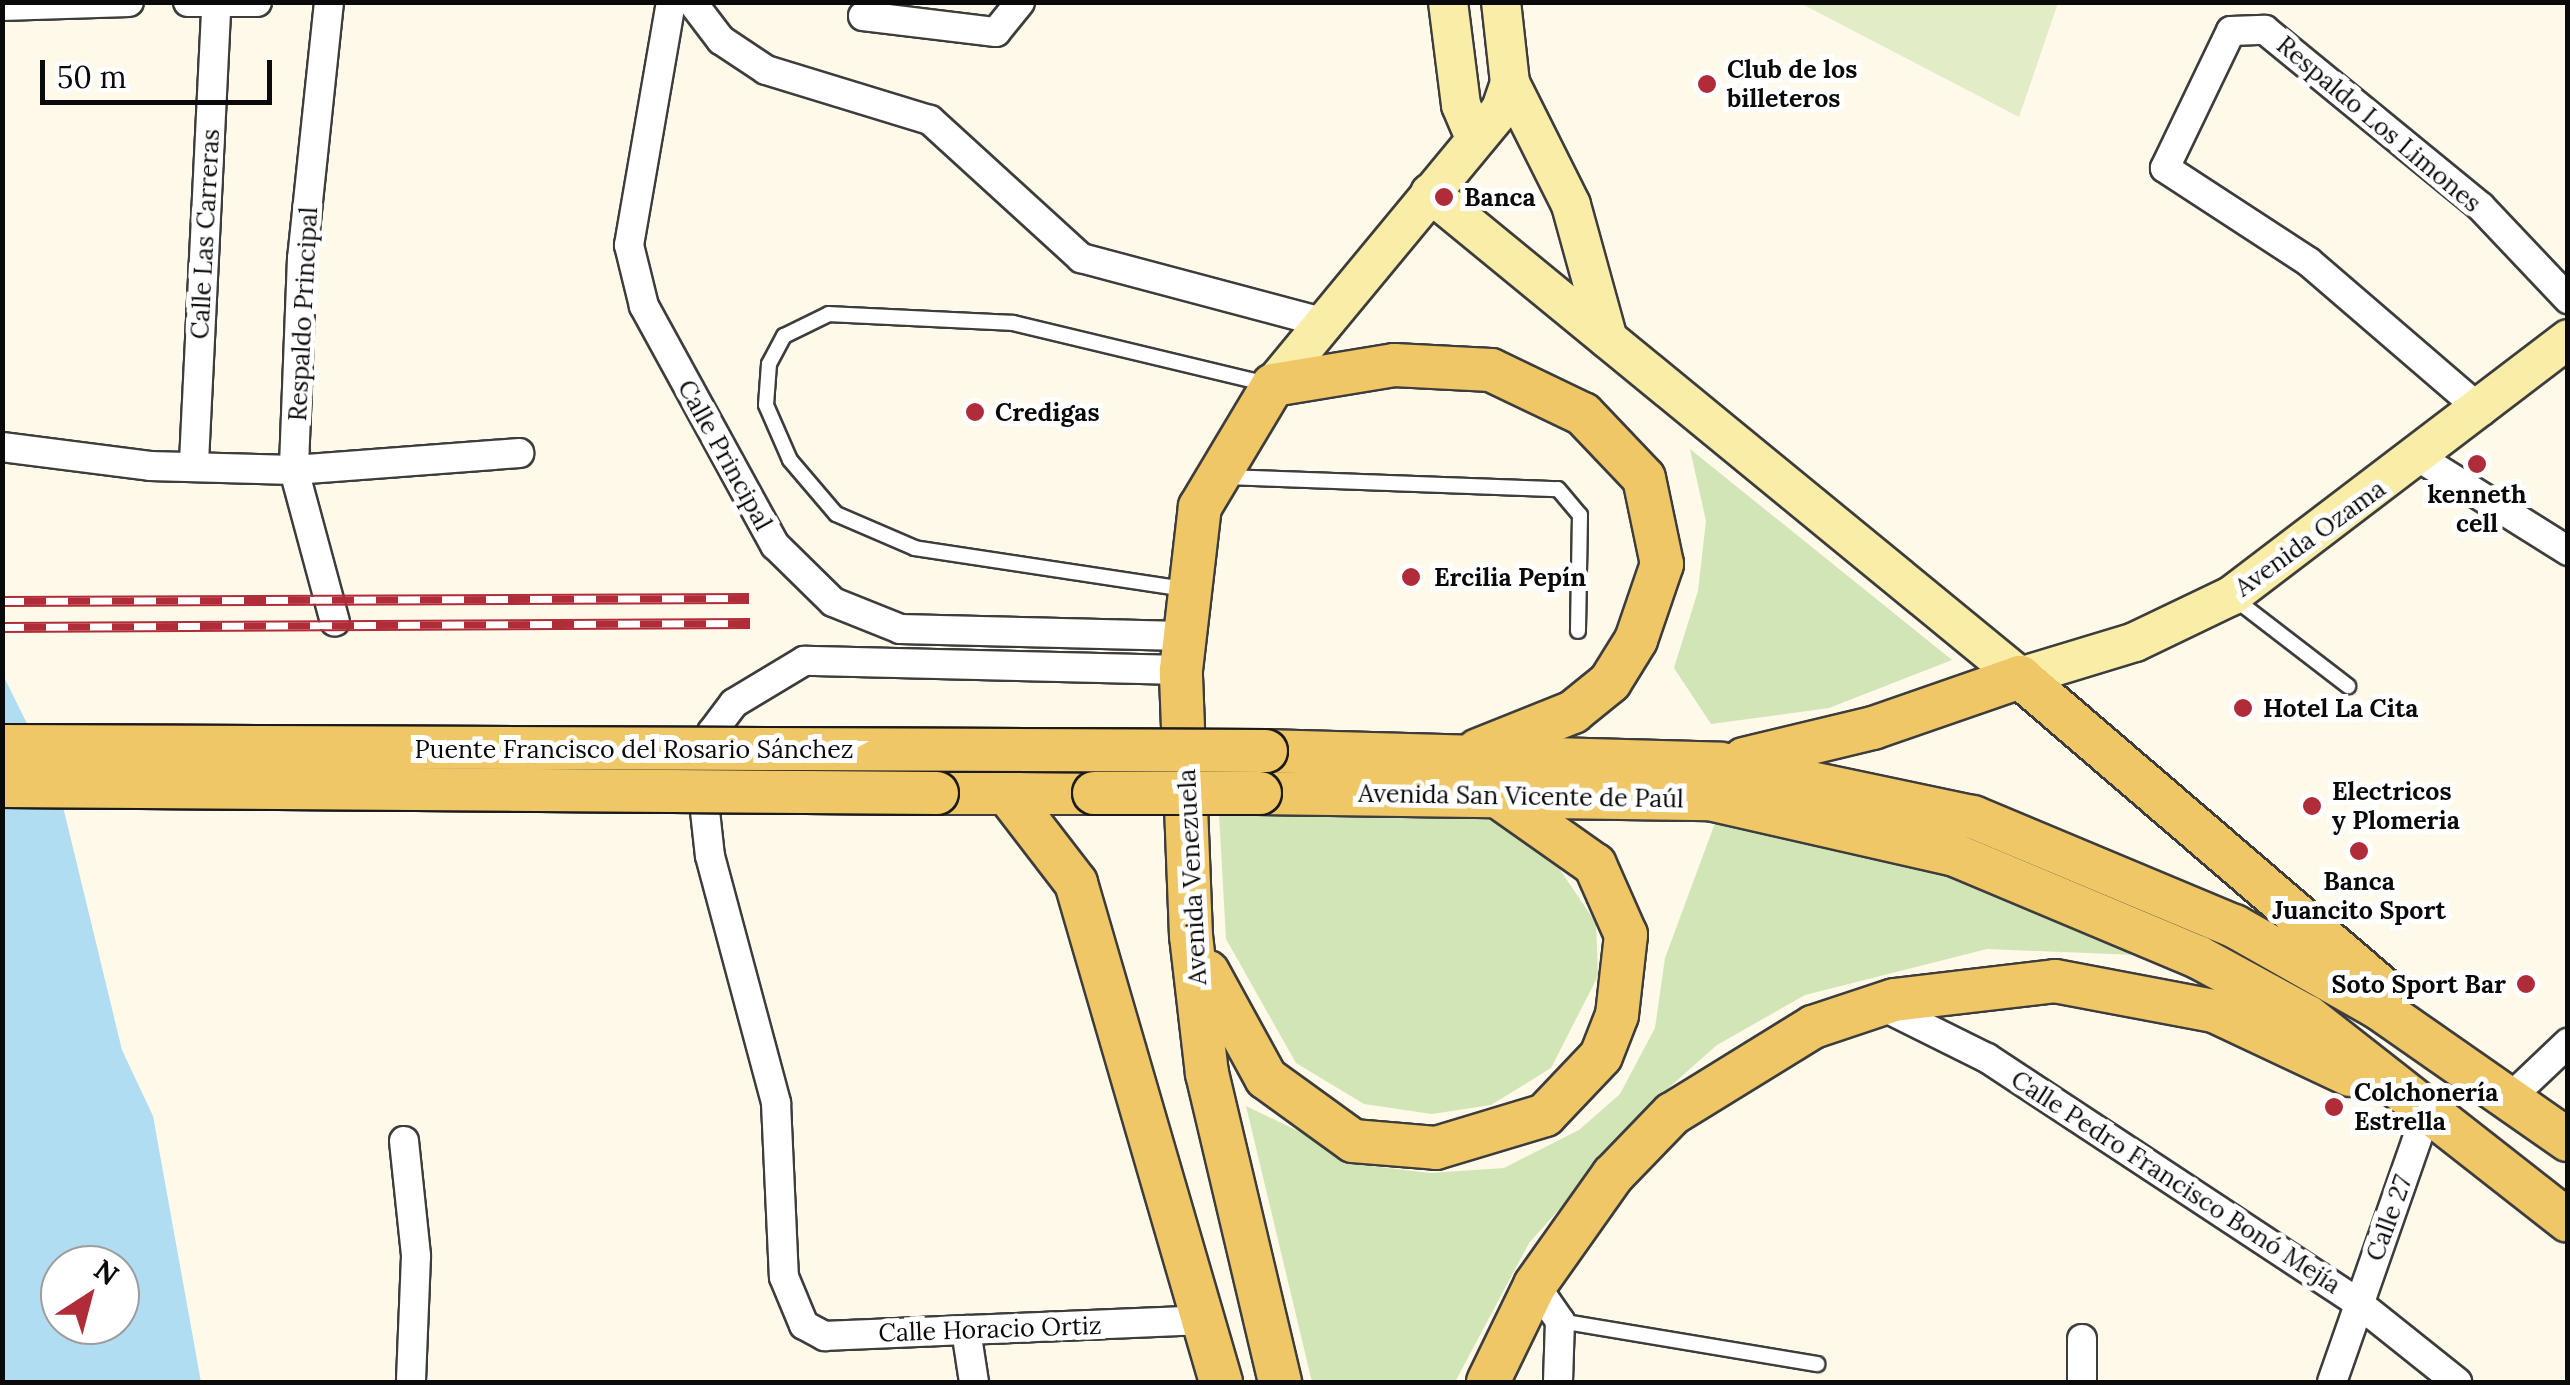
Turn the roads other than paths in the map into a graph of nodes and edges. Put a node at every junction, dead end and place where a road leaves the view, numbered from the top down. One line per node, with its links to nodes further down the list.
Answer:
1 (129, 2): 10 (street)
2 (257, 2): 9 (street)
3 (329, 2): 25 (street, Respaldo Principal)
4 (672, 2): 32 (street, Calle Principal)
5 (692, 2): 16 (street)
6 (1020, 2): 11 (street)
7 (1448, 2): 13 (main road)
8 (1502, 2): 12 (main road)
9 (202, 4): 24 (street, Calle Las Carreras)
10 (2, 6)
11 (863, 16)
12 (1510, 83): 13 (main road); 17 (main road)
13 (1474, 138): 14 (main road)
14 (1430, 193): 16 (main road); 17 (main road)
15 (2568, 299): 20 (street, Respaldo Los Limones)
16 (1322, 322): 19 (main road)
17 (1608, 339): 33 (main road)
18 (2568, 339): 20 (main road, Avenida Ozama)
19 (1273, 386): 26 (main road, Avenida Venezuela); 28 (lane); 37 (main road)
20 (2482, 410): 23 (main road, Avenida Ozama)
21 (2, 447): 24 (street)
22 (519, 453): 25 (street)
23 (2420, 458): 27 (street); 29 (main road, Avenida Ozama)
24 (194, 462): 25 (street)
25 (294, 470): 30 (street, Respaldo Principal)
26 (1214, 477): 28 (main road, Avenida Venezuela); 31 (lane)
27 (2568, 551)
28 (1186, 589): 32 (main road, Avenida Venezuela)
29 (2231, 596): 33 (main road, Avenida Ozama); 34 (lane)
30 (335, 622)
31 (1578, 631)
32 (1181, 653): 45 (main road, Avenida Venezuela); 57 (street, Calle Horacio Ortiz)
33 (2020, 677): 39 (main road); 48 (main road)
34 (2348, 686)
35 (2, 746): 38 (main road, Puente Francisco del Rosario Sánchez, bridge)
36 (1394, 749): 37 (main road, Avenida San Vicente de Paúl); 38 (main road, Avenida San Vicente de Paúl); 43 (main road)
37 (1478, 750): 39 (main road, Avenida San Vicente de Paúl)
38 (1266, 751)
39 (1722, 764): 48 (main road, Avenida San Vicente de Paúl)
40 (2, 786): 41 (main road, Puente Francisco del Rosario Sánchez, bridge)
41 (1006, 792): 42 (main road, Puente Francisco del Rosario Sánchez, bridge); 55 (main road)
42 (1260, 793): 43 (main road, Avenida San Vicente de Paúl)
43 (1388, 794): 44 (main road, Avenida San Vicente de Paúl)
44 (1495, 795): 45 (main road); 49 (main road, Avenida San Vicente de Paúl)
45 (1191, 936): 63 (main road, Avenida Venezuela)
46 (1880, 1005): 49 (main road); 53 (main road); 54 (street, Calle Pedro Francisco Bonó Mejía)
47 (2568, 1043): 48 (street)
48 (2511, 1097): 50 (main road, Avenida San Vicente de Paúl)
49 (2427, 1110): 52 (main road, Avenida San Vicente de Paúl); 54 (street, Calle 27)
50 (2568, 1140)
51 (404, 1141): 60 (street)
52 (2568, 1221)
53 (1535, 1285): 56 (street); 64 (main road)
54 (2358, 1303): 67 (street, Calle 27); 68 (street, Calle Pedro Francisco Bonó Mejía)
55 (1202, 1320): 57 (street, Calle Horacio Ortiz); 62 (main road)
56 (1560, 1321): 59 (lane); 65 (street)
57 (966, 1330): 61 (street)
58 (2082, 1339): 66 (street)
59 (1816, 1364)
60 (411, 1382)
61 (974, 1382)
62 (1222, 1382)
63 (1280, 1382)
64 (1488, 1382)
65 (1558, 1382)
66 (2082, 1382)
67 (2332, 1382)
68 (2457, 1382)

